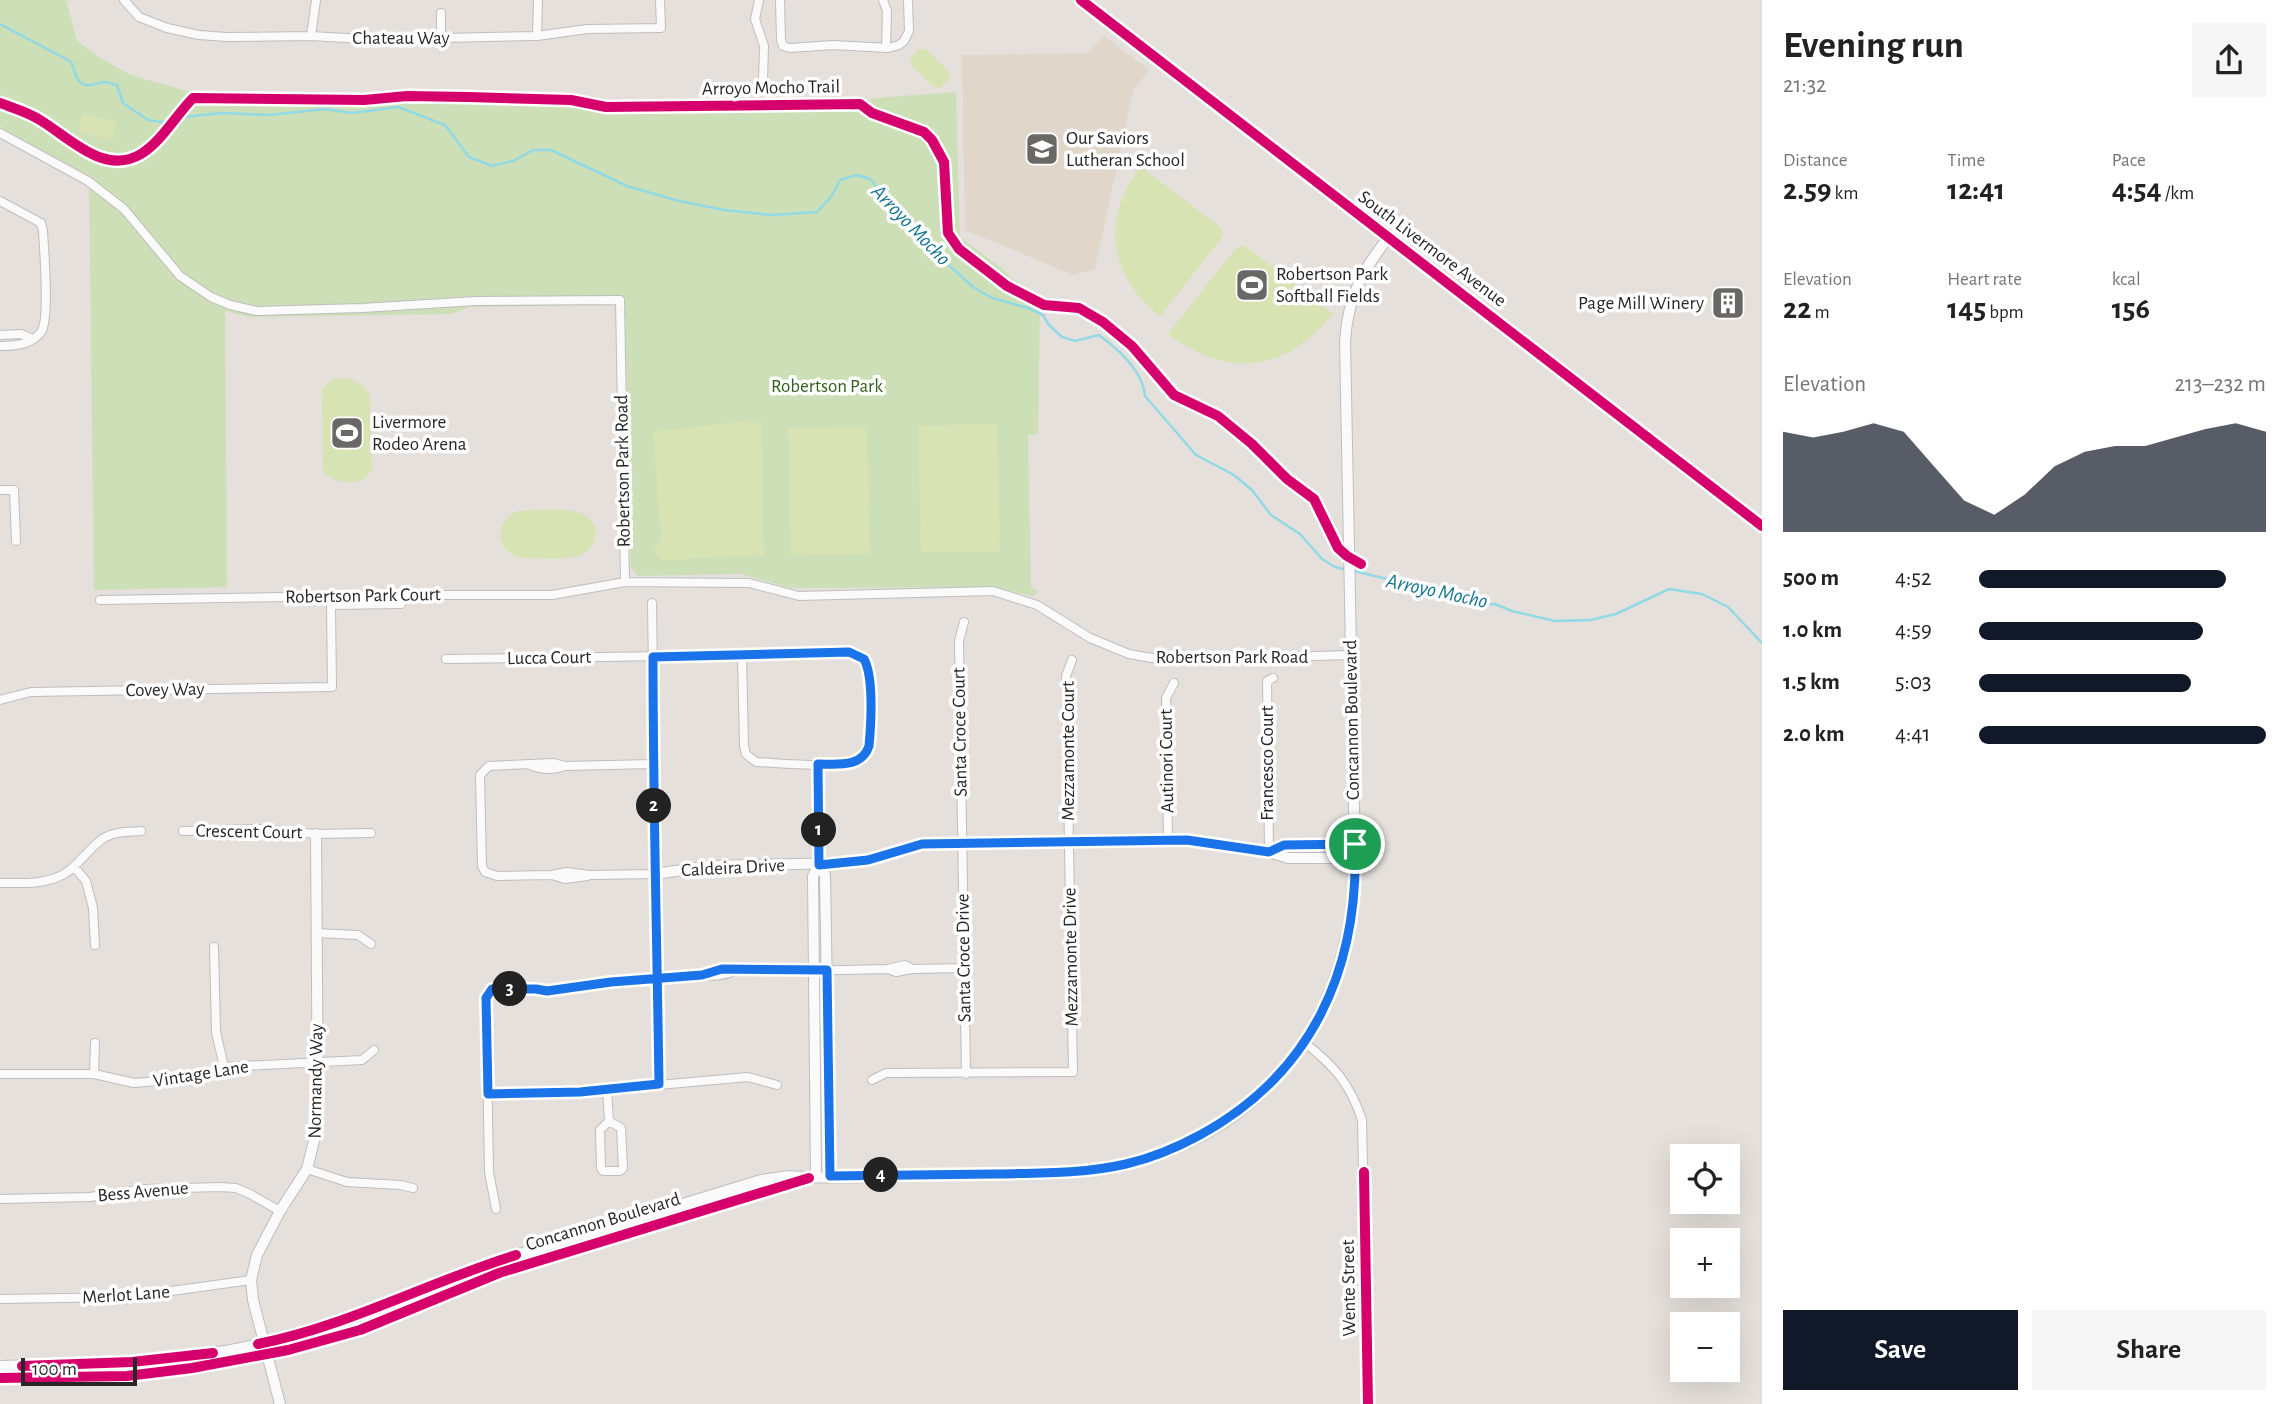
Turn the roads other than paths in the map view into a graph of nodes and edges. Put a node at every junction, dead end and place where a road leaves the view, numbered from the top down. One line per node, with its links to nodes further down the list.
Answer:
1 (124, 0): 11 (street, Chateau Way)
2 (316, 0): 11 (street)
3 (538, 0): 12 (street)
4 (660, 0): 12 (street, Chateau Way)
5 (760, 0): 15 (street)
6 (780, 0): 14 (street)
7 (883, 0): 16 (street)
8 (908, 0): 16 (street)
9 (1081, 0): 20 (main road, South Livermore Avenue)
10 (441, 13): 13 (street)
11 (311, 36): 13 (street, Chateau Way)
12 (537, 36): 13 (street, Chateau Way)
13 (441, 38)
14 (782, 44): 15 (street); 16 (street)
15 (764, 46): 17 (street)
16 (886, 47)
17 (763, 81)
18 (0, 133): 27 (street, Robertson Park Road)
19 (0, 201): 22 (street)
20 (1388, 238): 25 (main road, South Livermore Avenue); 33 (main road, Concannon Boulevard)
21 (0, 335): 22 (street)
22 (33, 339): 23 (street)
23 (0, 346)
24 (0, 490): 26 (street)
25 (1762, 526)
26 (16, 541)
27 (625, 582): 28 (street, Robertson Park Court); 33 (street, Robertson Park Road)
28 (100, 600)
29 (652, 603): 34 (street)
30 (401, 604): 39 (street, Covey Way)
31 (964, 622): 48 (street, Santa Croce Court)
32 (742, 655): 34 (street, Lucca Court); 41 (street); 41 (street)
33 (1351, 655): 49 (main road, Concannon Boulevard)
34 (653, 657): 35 (street, Lucca Court); 40 (street)
35 (446, 659)
36 (1072, 660): 47 (street, Mezzamonte Court)
37 (1273, 678): 50 (street, Francesco Court)
38 (1174, 683): 46 (street, Autinori Court)
39 (0, 700)
40 (653, 764): 54 (street); 54 (street)
41 (818, 764): 52 (street)
42 (141, 831): 53 (street)
43 (183, 831): 45 (street, Crescent Court)
44 (371, 833): 45 (street, Crescent Court)
45 (316, 834): 56 (main road, Normandy Way)
46 (1168, 840): 47 (main road, Caldeira Drive); 50 (main road, Caldeira Drive)
47 (1068, 842): 48 (main road, Caldeira Drive); 70 (street, Mezzamonte Drive)
48 (962, 843): 52 (main road, Caldeira Drive); 60 (street, Santa Croce Drive)
49 (1355, 844): 50 (main road, Caldeira Drive); 51 (main road, Concannon Boulevard)
50 (1269, 852): 51 (main road, Caldeira Drive)
51 (1355, 858): 63 (main road, Concannon Boulevard)
52 (819, 865): 54 (main road, Caldeira Drive); 61 (main road)
53 (74, 867): 55 (street); 58 (street)
54 (655, 874): 62 (street)
55 (0, 883)
56 (316, 933): 57 (street); 66 (main road, Normandy Way)
57 (371, 944)
58 (95, 945)
59 (214, 947): 67 (street)
60 (965, 968): 61 (street); 70 (street, Santa Croce Drive)
61 (821, 970): 62 (street); 78 (main road); 79 (main road)
62 (658, 978): 72 (street); 75 (street)
63 (1304, 1042): 78 (main road, Concannon Boulevard); 90 (street, Wente Street)
64 (96, 1043): 69 (street)
65 (374, 1050): 66 (street, Vintage Lane)
66 (319, 1061): 67 (street, Vintage Lane); 77 (main road, Normandy Way)
67 (224, 1067): 69 (street, Vintage Lane)
68 (0, 1074): 69 (street, Vintage Lane)
69 (94, 1074)
70 (966, 1074): 71 (street)
71 (872, 1080)
72 (659, 1084): 73 (street); 74 (street)
73 (777, 1085)
74 (607, 1089): 75 (street); 76 (street)
75 (488, 1094): 82 (street)
76 (609, 1121): 76 (street)
77 (307, 1169): 80 (street); 83 (main road, Normandy Way)
78 (830, 1176): 79 (main road, Concannon Boulevard)
79 (812, 1177): 86 (main road, Concannon Boulevard)
80 (413, 1188)
81 (0, 1199): 83 (street, Bess Avenue)
82 (496, 1209)
83 (280, 1211): 84 (main road, Normandy Way)
84 (251, 1280): 85 (street, Merlot Lane); 86 (main road, Normandy Way)
85 (0, 1299)
86 (266, 1348): 87 (main road, Concannon Boulevard); 88 (main road, Concannon Boulevard); 89 (main road, Normandy Way)
87 (0, 1366)
88 (0, 1378)
89 (280, 1404)
90 (1368, 1404)

